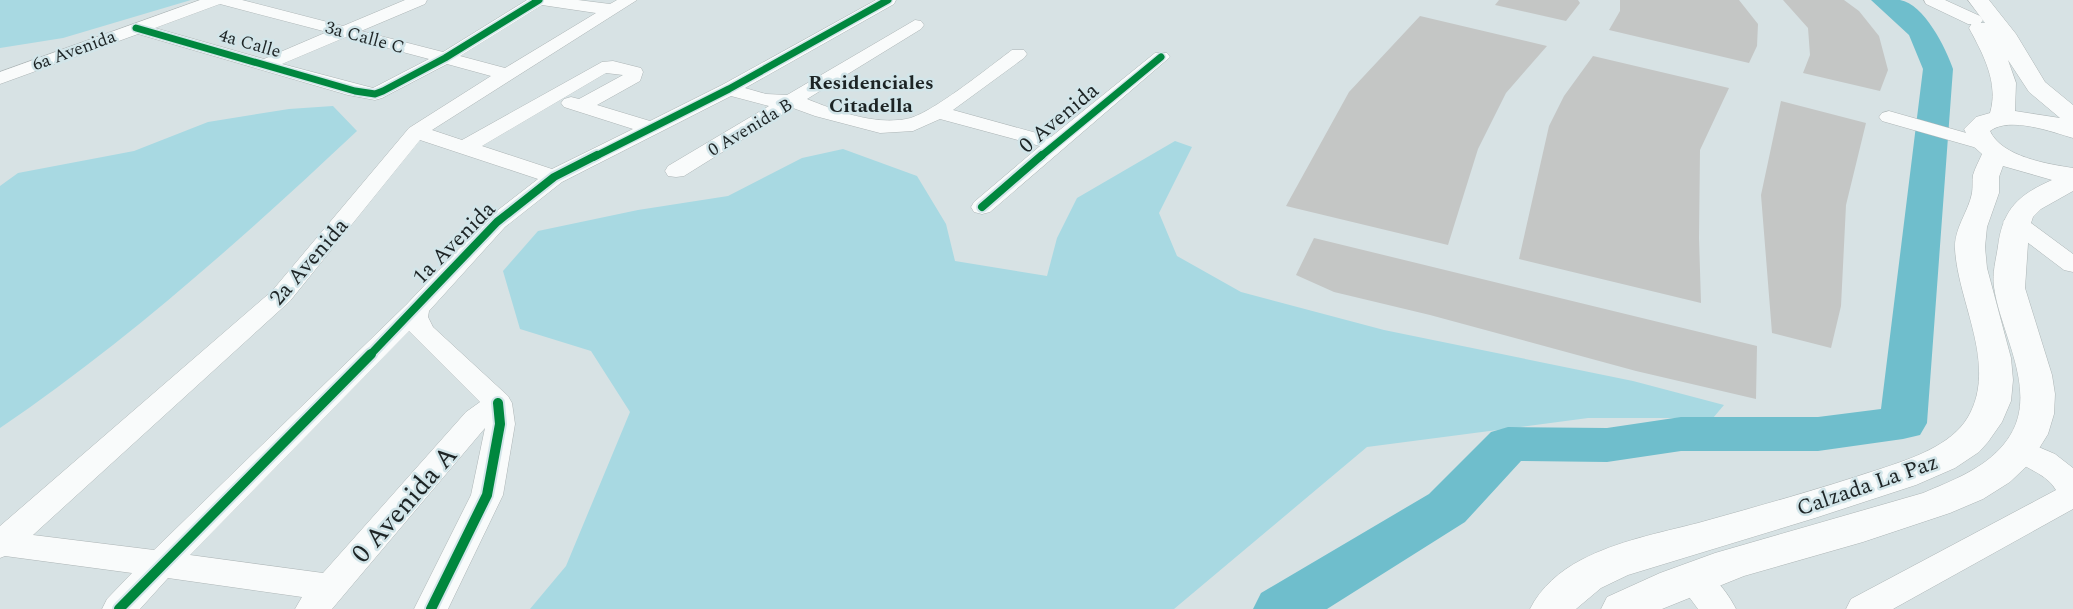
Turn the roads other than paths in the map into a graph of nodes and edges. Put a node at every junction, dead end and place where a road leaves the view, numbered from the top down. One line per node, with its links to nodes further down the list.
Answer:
1 (216, 0): 11 (street, 6a Avenida)
2 (222, 0): 12 (street, 3a Calle C)
3 (419, 0): 12 (street)
4 (540, 0): 8 (street); 15 (street, 4a Calle)
5 (888, 0): 19 (street, 1a Avenida)
6 (1932, 0): 9 (street)
7 (1941, 0): 9 (street)
8 (621, 5): 17 (street, 2a Avenida)
9 (1969, 8): 25 (main road); 29 (main road, Calzada La Paz)
10 (915, 25): 21 (street, 0 Avenida B)
11 (136, 28): 16 (street, 4a Calle); 18 (street, 6a Avenida)
12 (344, 32): 15 (street, 3a Calle C); 16 (street)
13 (1018, 54): 23 (street)
14 (1161, 57): 30 (street, 0 Avenida)
15 (445, 58): 16 (street, 4a Calle); 17 (street, 3a Calle C)
16 (265, 65)
17 (507, 74): 28 (street, 2a Avenida)
18 (0, 78)
19 (736, 85): 21 (street); 26 (street, 1a Avenida)
20 (550, 98): 22 (street); 22 (street); 31 (street)
21 (793, 101): 23 (street); 32 (street, 0 Avenida B)
22 (581, 105): 26 (street)
23 (938, 112): 30 (street)
24 (1889, 117): 29 (street)
25 (2073, 117)
26 (651, 128): 34 (street, 1a Avenida)
27 (2073, 130): 29 (main road)
28 (416, 132): 31 (street); 42 (street, 2a Avenida)
29 (1994, 138): 33 (main road); 48 (main road, Calzada La Paz)
30 (1055, 144): 36 (street, 0 Avenida)
31 (464, 148): 34 (street)
32 (676, 171)
33 (2073, 176)
34 (554, 177): 39 (street, 1a Avenida)
35 (2073, 181): 37 (main road)
36 (982, 207)
37 (2015, 222): 38 (street); 41 (main road, Calzada La Paz)
38 (2073, 265)
39 (416, 309): 40 (street); 43 (street, 1a Avenida)
40 (498, 403): 45 (street, 0 Avenida A); 47 (street)
41 (2020, 449): 44 (main road, Calzada La Paz); 51 (street)
42 (1, 544): 43 (street)
43 (161, 564): 45 (street); 46 (street, 1a Avenida)
44 (1692, 578): 49 (main road, Calzada La Paz); 50 (street)
45 (322, 598)
46 (119, 609)
47 (431, 609)
48 (1551, 609)
49 (1622, 609)
50 (1719, 609)
51 (1863, 609)

